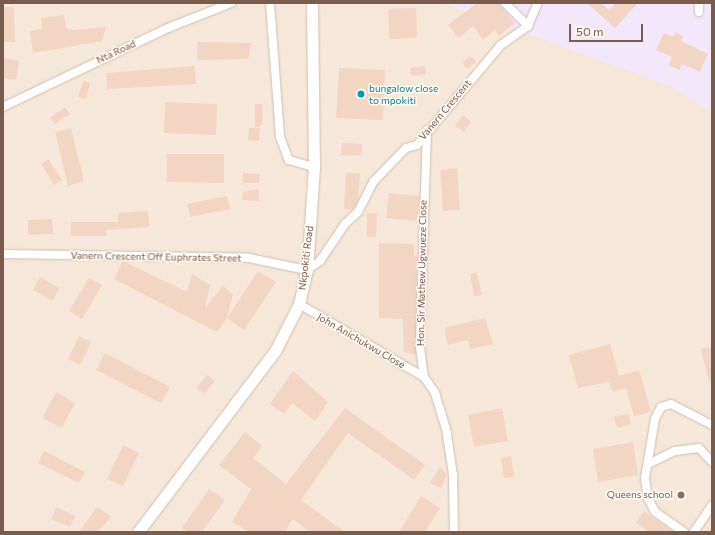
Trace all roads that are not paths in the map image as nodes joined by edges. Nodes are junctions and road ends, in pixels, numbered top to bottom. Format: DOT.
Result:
graph roads {
  1 [pos="231,3"];
  2 [pos="270,3"];
  3 [pos="312,3"];
  4 [pos="505,3"];
  5 [pos="538,3"];
  6 [pos="699,3"];
  7 [pos="699,12"];
  8 [pos="528,26"];
  9 [pos="3,107"];
  10 [pos="428,129"];
  11 [pos="314,167"];
  12 [pos="3,254"];
  13 [pos="307,270"];
  14 [pos="299,304"];
  15 [pos="424,377"];
  16 [pos="712,425"];
  17 [pos="712,462"];
  18 [pos="648,464"];
  19 [pos="712,505"];
  20 [pos="138,532"];
  21 [pos="454,532"];
  22 [pos="684,532"];
  23 [pos="694,532"];
  1 -- 9 [label="street, Nta Road"];
  2 -- 11 [label="street"];
  3 -- 11 [label="main road, Nkpokiti Road"];
  4 -- 8 [label="street"];
  5 -- 8 [label="street"];
  6 -- 7 [label="street"];
  8 -- 10 [label="street, Vanern Crescent"];
  10 -- 13 [label="street, Vanern Crescent"];
  10 -- 15 [label="street, Hon. Sir Mathew Ugwueze Close"];
  11 -- 13 [label="main road, Nkpokiti Road"];
  12 -- 13 [label="street, Vanern Crescent Off Euphrates Street"];
  13 -- 14 [label="main road, Nkpokiti Road"];
  14 -- 15 [label="street, John Anichukwu Close"];
  14 -- 20 [label="main road, Nkpokiti Road"];
  15 -- 21 [label="street, Hon. Sir Mathew Ugwueze Close"];
  16 -- 18 [label="street"];
  17 -- 18 [label="street"];
  18 -- 22 [label="street"];
  19 -- 23 [label="street"];
}
